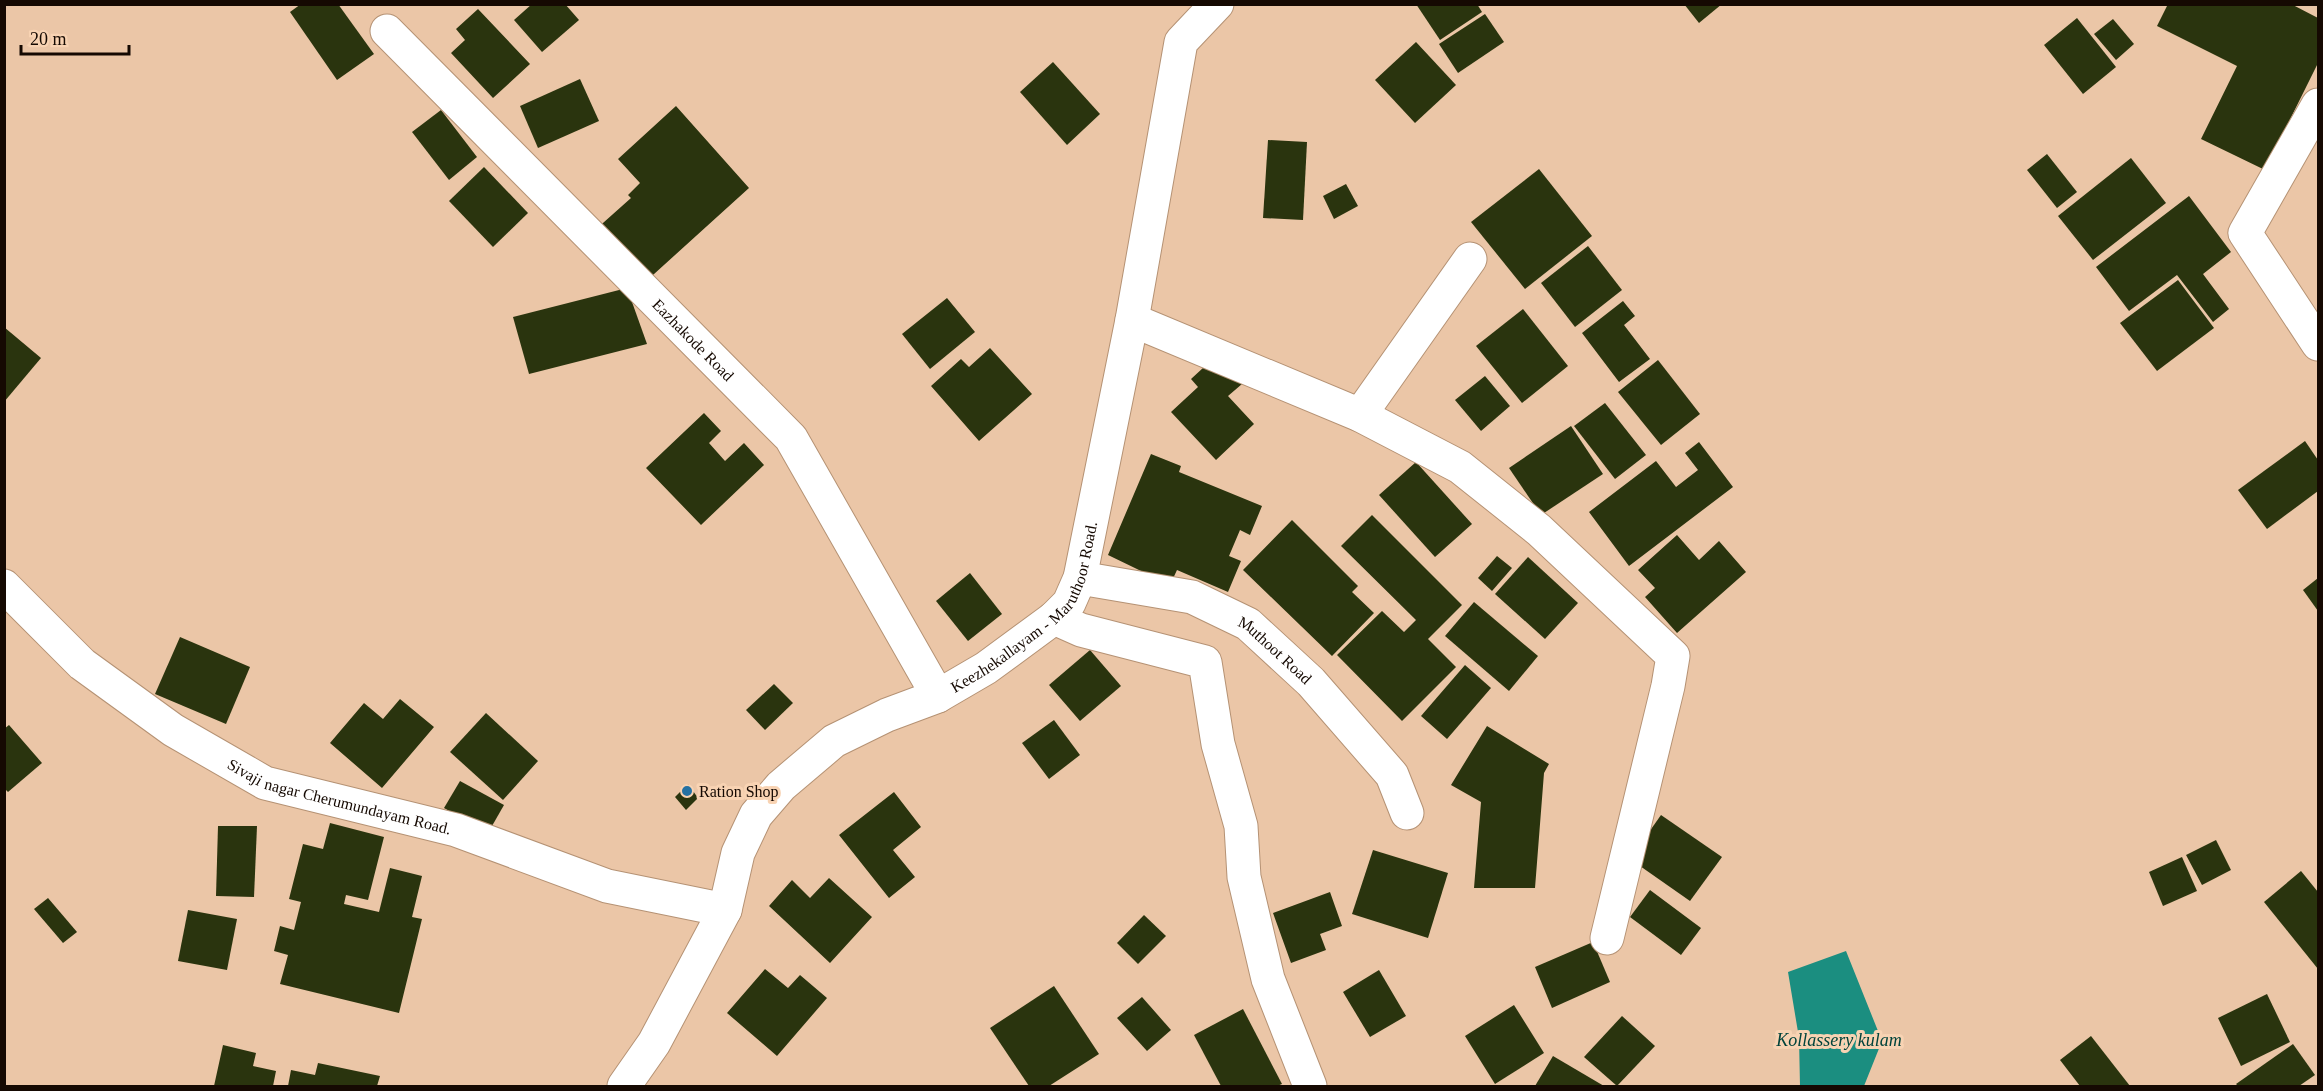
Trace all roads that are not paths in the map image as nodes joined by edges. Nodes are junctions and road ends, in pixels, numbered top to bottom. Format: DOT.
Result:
graph roads {
  1 [pos="1217,4"];
  2 [pos="387,31"];
  3 [pos="2319,105"];
  4 [pos="1470,259"];
  5 [pos="1132,320"];
  6 [pos="2319,344"];
  7 [pos="1360,415"];
  8 [pos="1080,578"];
  9 [pos="4,586"];
  10 [pos="1054,618"];
  11 [pos="938,696"];
  12 [pos="1407,813"];
  13 [pos="725,910"];
  14 [pos="1608,938"];
  15 [pos="624,1086"];
  16 [pos="1310,1086"];
  1 -- 5 [label="street, Keezhekallayam - Maruthoor Road."];
  2 -- 11 [label="street, Eazhakode Road"];
  3 -- 6 [label="street"];
  4 -- 7 [label="street"];
  5 -- 7 [label="street"];
  5 -- 8 [label="street, Keezhekallayam - Maruthoor Road."];
  7 -- 14 [label="street"];
  8 -- 10 [label="street, Keezhekallayam - Maruthoor Road."];
  8 -- 12 [label="street, Muthoot Road"];
  9 -- 13 [label="street, Sivaji nagar Cherumundayam Road."];
  10 -- 11 [label="street, Keezhekallayam - Maruthoor Road."];
  10 -- 16 [label="street"];
  11 -- 13 [label="street, Keezhekallayam - Maruthoor Road."];
  13 -- 15 [label="street, Keezhekallayam - Maruthoor Road."];
}
